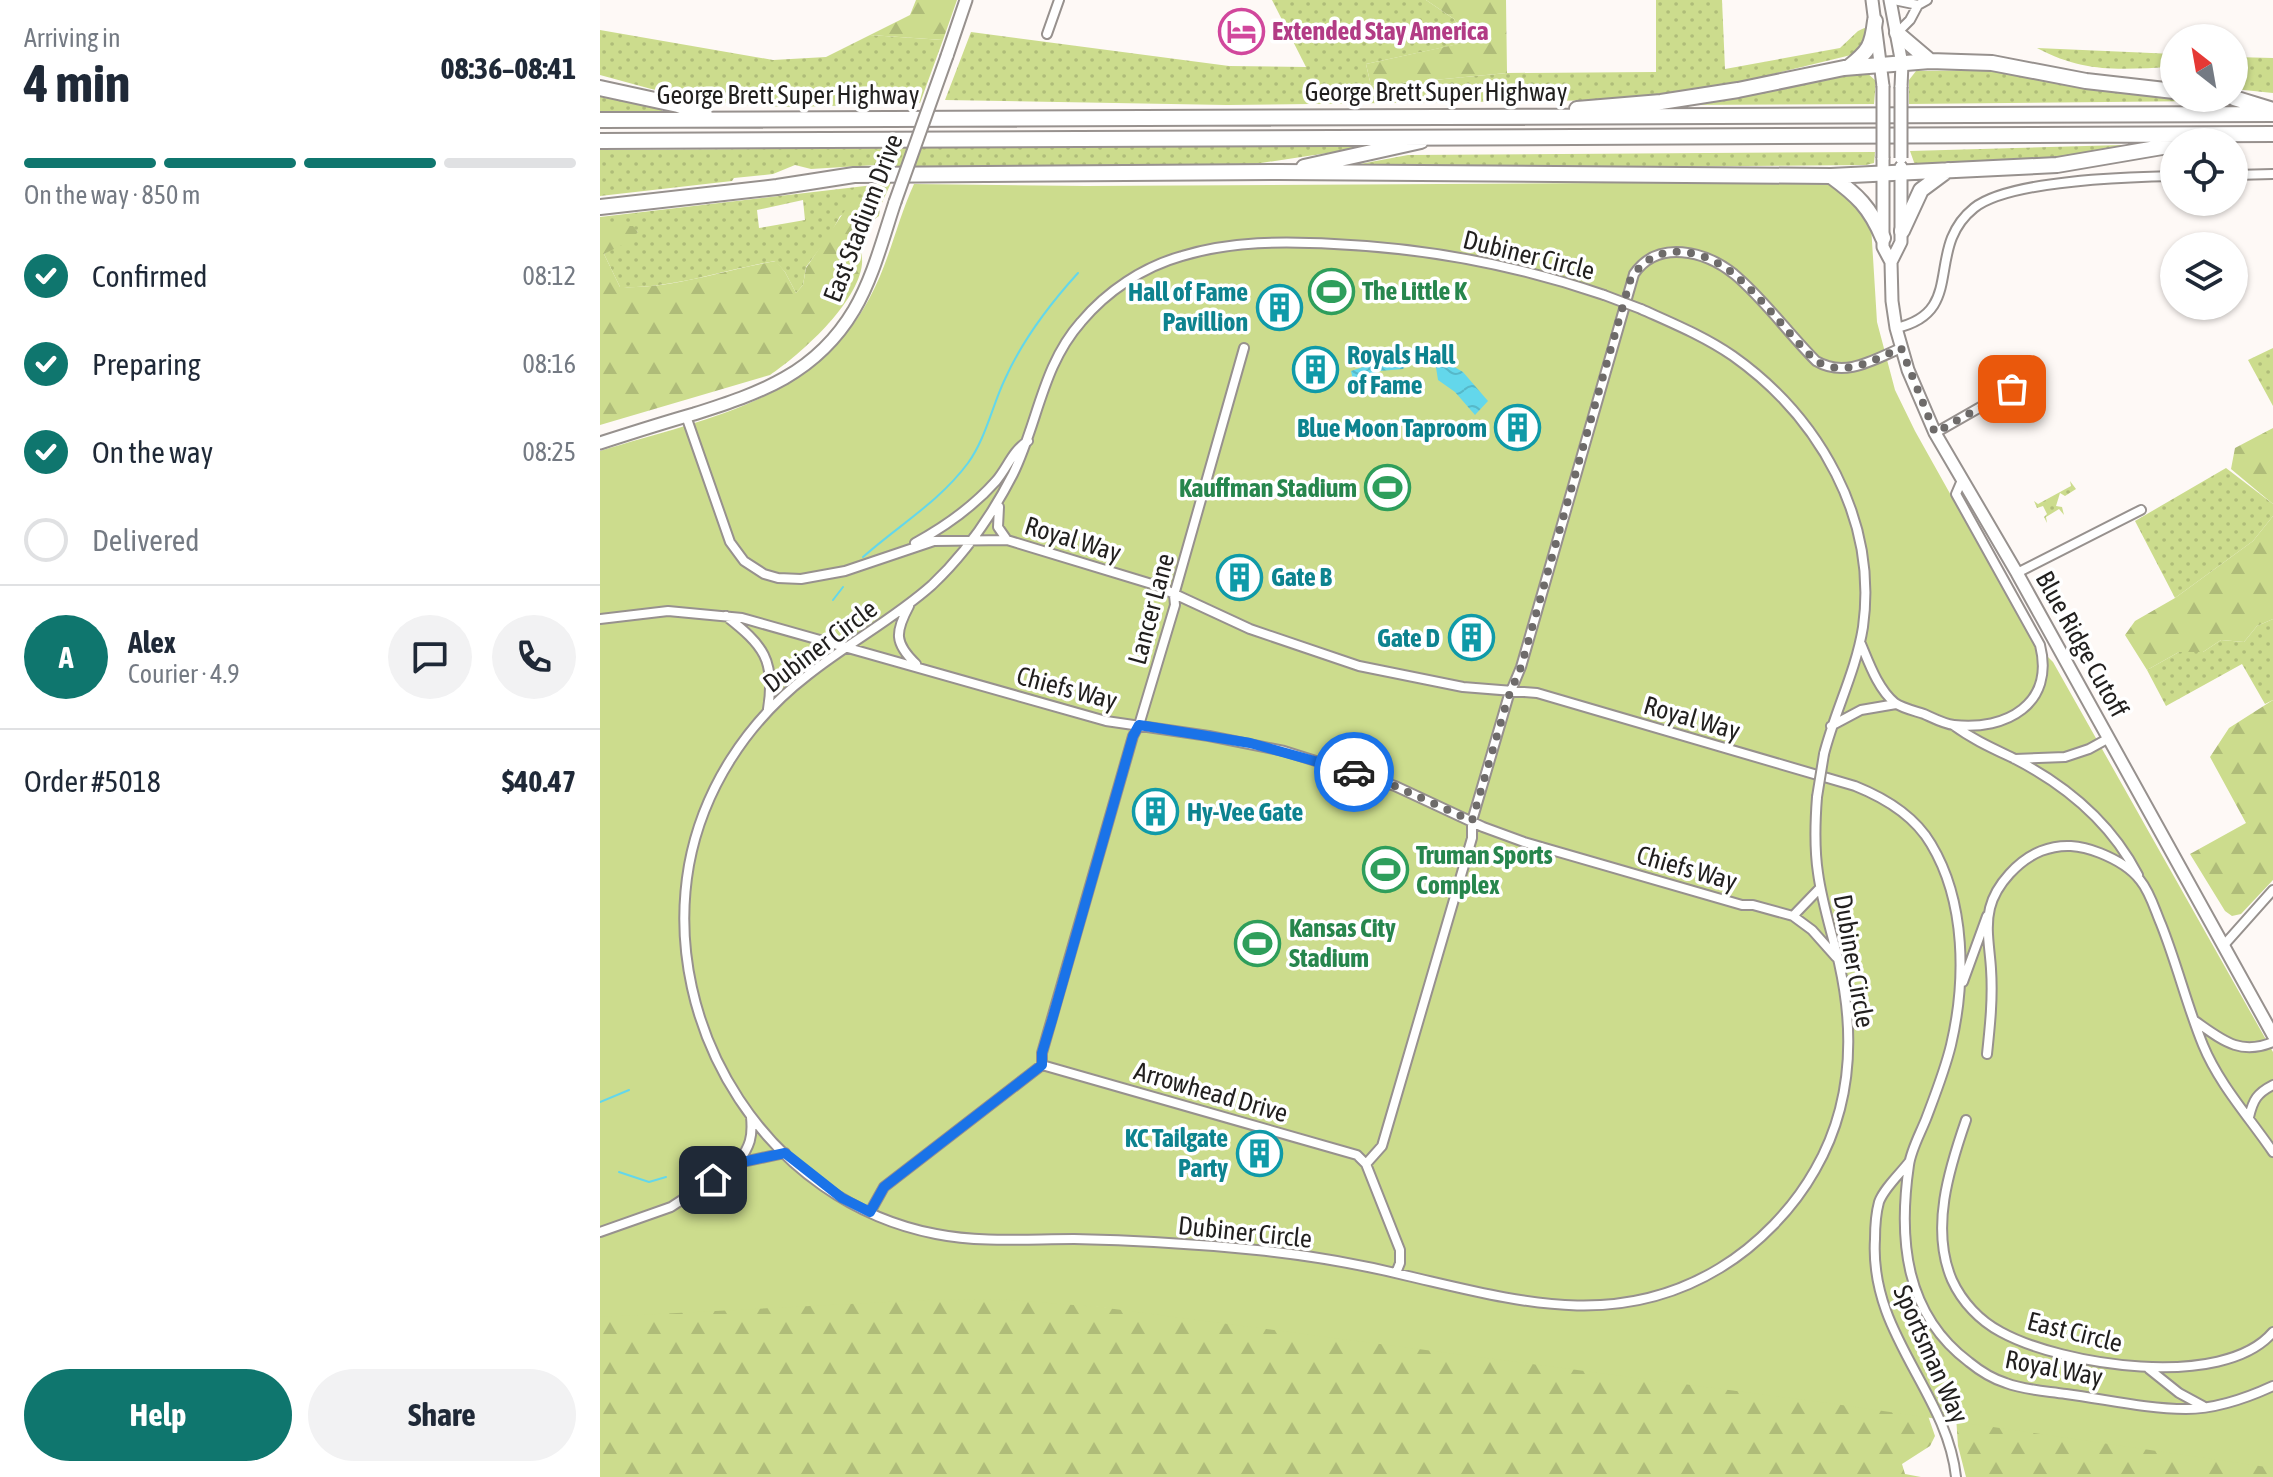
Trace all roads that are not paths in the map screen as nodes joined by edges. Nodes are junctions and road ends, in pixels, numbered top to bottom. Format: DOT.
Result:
graph roads {
  1 [pos="966,0"];
  2 [pos="1059,0"];
  3 [pos="1872,0"];
  4 [pos="1892,0"];
  5 [pos="1923,2"];
  6 [pos="1875,21"];
  7 [pos="1897,33"];
  8 [pos="1047,34"];
  9 [pos="1930,61"];
  10 [pos="1902,64"];
  11 [pos="1882,66"];
  12 [pos="1849,67"];
  13 [pos="600,88"];
  14 [pos="2160,89"];
  15 [pos="2248,103"];
  16 [pos="2273,112"];
  17 [pos="1538,116"];
  18 [pos="717,119"];
  19 [pos="600,120"];
  20 [pos="2160,133"];
  21 [pos="2248,134"];
  22 [pos="2273,134"];
  23 [pos="1440,136"];
  24 [pos="600,141"];
  25 [pos="2160,147"];
  26 [pos="1883,165"];
  27 [pos="1901,165"];
  28 [pos="1948,170"];
  29 [pos="1279,172"];
  30 [pos="2273,174"];
  31 [pos="2248,175"];
  32 [pos="1831,176"];
  33 [pos="2160,176"];
  34 [pos="600,207"];
  35 [pos="1902,231"];
  36 [pos="1883,238"];
  37 [pos="1891,262"];
  38 [pos="1896,328"];
  39 [pos="1244,348"];
  40 [pos="1901,348"];
  41 [pos="2012,389"];
  42 [pos="686,416"];
  43 [pos="1935,433"];
  44 [pos="1029,440"];
  45 [pos="600,443"];
  46 [pos="1962,480"];
  47 [pos="1003,493"];
  48 [pos="2141,510"];
  49 [pos="973,540"];
  50 [pos="1007,540"];
  51 [pos="904,550"];
  52 [pos="2017,573"];
  53 [pos="1174,595"];
  54 [pos="911,602"];
  55 [pos="726,616"];
  56 [pos="600,619"];
  57 [pos="1860,642"];
  58 [pos="848,646"];
  59 [pos="919,667"];
  60 [pos="1511,692"];
  61 [pos="1896,704"];
  62 [pos="768,711"];
  63 [pos="1139,725"];
  64 [pos="1953,725"];
  65 [pos="1831,726"];
  66 [pos="2109,738"];
  67 [pos="2015,759"];
  68 [pos="1472,821"];
  69 [pos="2140,880"];
  70 [pos="1820,888"];
  71 [pos="2273,890"];
  72 [pos="1990,908"];
  73 [pos="1793,916"];
  74 [pos="2224,945"];
  75 [pos="1838,960"];
  76 [pos="1960,992"];
  77 [pos="2194,1020"];
  78 [pos="2273,1035"];
  79 [pos="2273,1042"];
  80 [pos="1987,1054"];
  81 [pos="1042,1065"];
  82 [pos="2273,1085"];
  83 [pos="751,1117"];
  84 [pos="2249,1117"];
  85 [pos="1966,1120"];
  86 [pos="2273,1152"];
  87 [pos="785,1153"];
  88 [pos="1909,1162"];
  89 [pos="738,1163"];
  90 [pos="1366,1164"];
  91 [pos="870,1212"];
  92 [pos="600,1232"];
  93 [pos="1396,1273"];
  94 [pos="2273,1332"];
  95 [pos="2148,1368"];
  96 [pos="2273,1386"];
  97 [pos="2204,1407"];
  98 [pos="1956,1477"];
  1 -- 42 [label="main road, East Stadium Drive, bridge"];
  2 -- 8 [label="street"];
  3 -- 6 [label="main road, Blue Ridge Cutoff"];
  4 -- 5 [label="street"];
  4 -- 7 [label="main road, Blue Ridge Cutoff"];
  5 -- 7 [label="street"];
  6 -- 11 [label="main road, Blue Ridge Cutoff"];
  6 -- 12 [label="highway"];
  7 -- 9 [label="highway"];
  7 -- 10 [label="main road, Blue Ridge Cutoff"];
  9 -- 10 [label="highway"];
  9 -- 14 [label="highway"];
  10 -- 11 [label="highway"];
  10 -- 27 [label="main road, Blue Ridge Cutoff, bridge"];
  11 -- 12 [label="highway"];
  11 -- 26 [label="main road, Blue Ridge Cutoff, bridge"];
  12 -- 17 [label="highway"];
  13 -- 18 [label="highway"];
  15 -- 16 [label="highway"];
  16 -- 17 [label="highway, George Brett Super Highway"];
  17 -- 18 [label="highway, George Brett Super Highway"];
  18 -- 19 [label="highway, George Brett Super Highway"];
  20 -- 23 [label="highway, George Brett Super Highway"];
  21 -- 22 [label="highway"];
  23 -- 24 [label="highway, George Brett Super Highway"];
  23 -- 29 [label="highway"];
  25 -- 28 [label="highway"];
  26 -- 27 [label="highway"];
  26 -- 32 [label="highway"];
  26 -- 36 [label="main road, Blue Ridge Cutoff"];
  27 -- 28 [label="highway"];
  27 -- 35 [label="main road, Blue Ridge Cutoff"];
  28 -- 35 [label="highway"];
  29 -- 32 [label="highway"];
  29 -- 34 [label="highway"];
  30 -- 31 [label="street"];
  32 -- 36 [label="highway"];
  33 -- 38 [label="street"];
  35 -- 37 [label="main road, Blue Ridge Cutoff"];
  36 -- 37 [label="main road, Blue Ridge Cutoff"];
  37 -- 38 [label="main road, Blue Ridge Cutoff"];
  38 -- 40 [label="main road, Blue Ridge Cutoff"];
  39 -- 53 [label="street, Lancer Lane"];
  40 -- 43 [label="main road, Blue Ridge Cutoff"];
  40 -- 60 [label="street"];
  41 -- 43 [label="street"];
  42 -- 45 [label="main road, East Stadium Drive"];
  42 -- 51 [label="street, Royal Way"];
  43 -- 46 [label="main road, Blue Ridge Cutoff"];
  44 -- 47 [label="street, Dubiner Circle"];
  44 -- 51 [label="street"];
  44 -- 57 [label="street, Dubiner Circle, bridge"];
  46 -- 52 [label="main road, Blue Ridge Cutoff"];
  46 -- 64 [label="street"];
  47 -- 49 [label="street, Dubiner Circle"];
  47 -- 50 [label="street"];
  48 -- 52 [label="street"];
  49 -- 50 [label="street, Royal Way"];
  49 -- 51 [label="street, Royal Way"];
  49 -- 54 [label="street, Dubiner Circle"];
  50 -- 53 [label="street, Royal Way"];
  52 -- 66 [label="main road, Blue Ridge Cutoff"];
  53 -- 60 [label="street, Royal Way"];
  53 -- 63 [label="street, Lancer Lane"];
  54 -- 58 [label="street, Dubiner Circle"];
  54 -- 59 [label="street"];
  55 -- 56 [label="street, Chiefs Way"];
  55 -- 58 [label="street, Chiefs Way"];
  55 -- 62 [label="street"];
  57 -- 61 [label="street"];
  57 -- 65 [label="street, Dubiner Circle"];
  58 -- 59 [label="street, Chiefs Way"];
  58 -- 62 [label="street, Dubiner Circle"];
  59 -- 63 [label="street, Chiefs Way"];
  60 -- 68 [label="street"];
  60 -- 76 [label="street, Royal Way"];
  61 -- 64 [label="street"];
  61 -- 65 [label="street"];
  62 -- 83 [label="street, Dubiner Circle"];
  63 -- 68 [label="street, Chiefs Way"];
  63 -- 81 [label="street, Lancer Lane"];
  64 -- 67 [label="street"];
  65 -- 70 [label="street, Dubiner Circle, bridge"];
  66 -- 67 [label="street"];
  66 -- 74 [label="main road, Blue Ridge Cutoff"];
  67 -- 69 [label="street"];
  68 -- 73 [label="street, Chiefs Way"];
  68 -- 90 [label="street"];
  69 -- 72 [label="street"];
  69 -- 77 [label="street"];
  70 -- 73 [label="street"];
  70 -- 75 [label="street, Dubiner Circle"];
  71 -- 74 [label="street"];
  72 -- 76 [label="street"];
  72 -- 80 [label="street"];
  73 -- 75 [label="street, Chiefs Way"];
  74 -- 78 [label="main road, Blue Ridge Cutoff"];
  75 -- 93 [label="street, Dubiner Circle"];
  76 -- 88 [label="street, Royal Way"];
  77 -- 79 [label="street"];
  77 -- 84 [label="street"];
  81 -- 90 [label="street, Arrowhead Drive"];
  81 -- 91 [label="street"];
  82 -- 84 [label="street"];
  83 -- 87 [label="street, Dubiner Circle"];
  83 -- 89 [label="street"];
  84 -- 86 [label="street"];
  85 -- 95 [label="street, East Circle"];
  87 -- 89 [label="street"];
  87 -- 91 [label="street, Dubiner Circle"];
  88 -- 97 [label="street, Royal Way"];
  88 -- 98 [label="street, Sportsman Way"];
  89 -- 92 [label="street"];
  90 -- 93 [label="street"];
  91 -- 93 [label="street, Dubiner Circle"];
  94 -- 95 [label="street, East Circle"];
  95 -- 97 [label="street"];
  96 -- 97 [label="street, Royal Way"];
}
